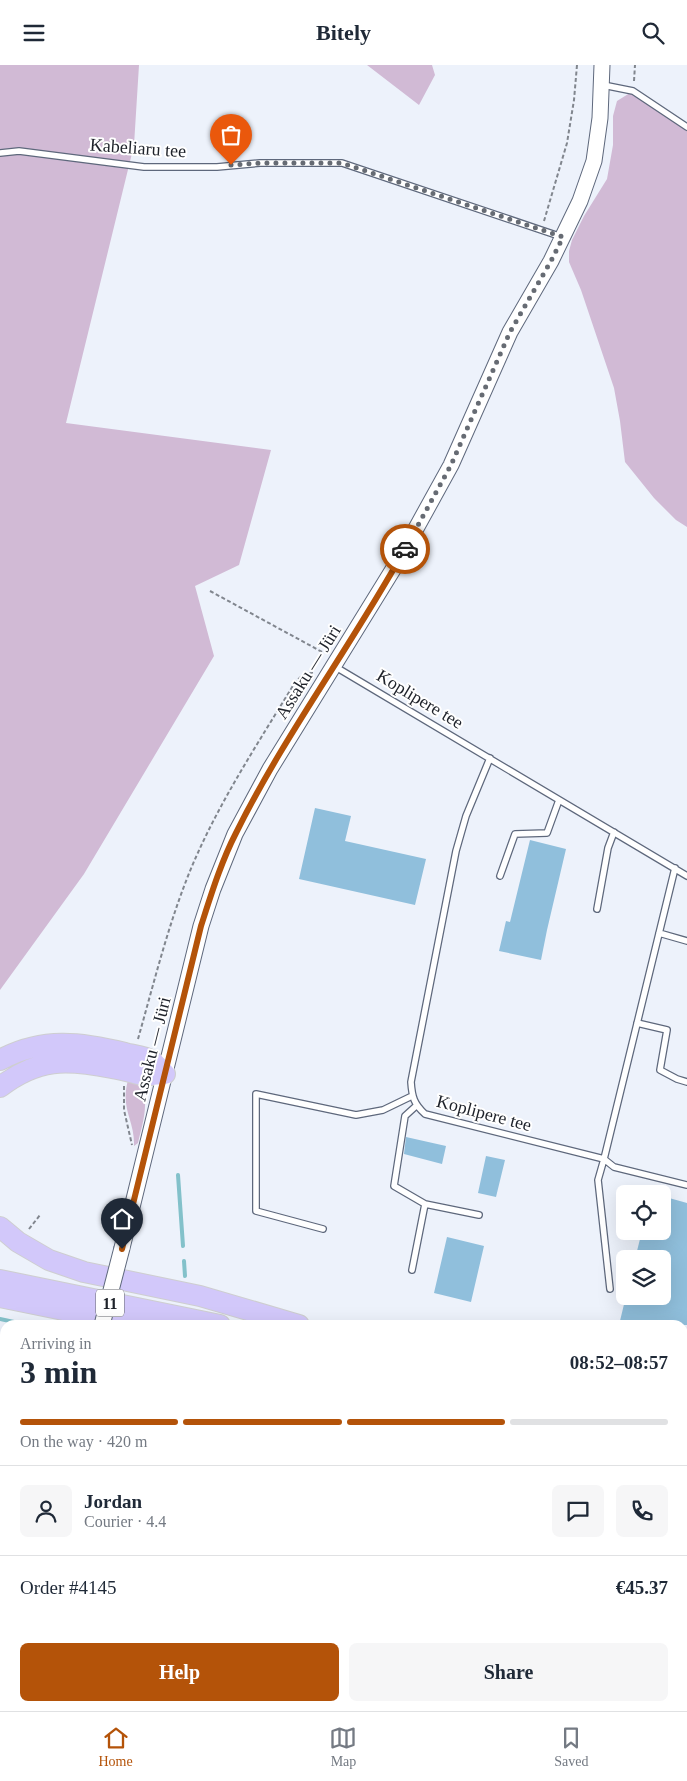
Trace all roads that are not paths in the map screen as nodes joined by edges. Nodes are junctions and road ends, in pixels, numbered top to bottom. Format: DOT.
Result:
graph roads {
  1 [pos="602,65"];
  2 [pos="601,85"];
  3 [pos="687,127"];
  4 [pos="0,153"];
  5 [pos="563,237"];
  6 [pos="333,667"];
  7 [pos="490,758"];
  8 [pos="559,800"];
  9 [pos="614,832"];
  10 [pos="675,869"];
  11 [pos="500,876"];
  12 [pos="687,876"];
  13 [pos="597,909"];
  14 [pos="659,933"];
  15 [pos="687,941"];
  16 [pos="637,1023"];
  17 [pos="0,1060"];
  18 [pos="165,1074"];
  19 [pos="687,1082"];
  20 [pos="0,1087"];
  21 [pos="412,1096"];
  22 [pos="416,1106"];
  23 [pos="604,1159"];
  24 [pos="687,1185"];
  25 [pos="425,1204"];
  26 [pos="479,1215"];
  27 [pos="0,1227"];
  28 [pos="323,1229"];
  29 [pos="412,1270"];
  30 [pos="0,1280"];
  31 [pos="610,1289"];
  32 [pos="0,1297"];
  33 [pos="103,1320"];
  34 [pos="113,1320"];
  35 [pos="196,1320"];
  36 [pos="282,1320"];
  1 -- 2 [label="street, Assaku — Jüri"];
  2 -- 3 [label="lane"];
  2 -- 5 [label="street, Assaku — Jüri"];
  4 -- 5 [label="lane, Kabeliaru tee"];
  5 -- 6 [label="street, Assaku — Jüri"];
  6 -- 7 [label="lane, Koplipere tee"];
  6 -- 18 [label="street, Assaku — Jüri"];
  7 -- 8 [label="lane, Koplipere tee"];
  7 -- 21 [label="lane, Koplipere tee"];
  8 -- 9 [label="lane, Koplipere tee"];
  8 -- 11 [label="lane"];
  9 -- 10 [label="lane, Koplipere tee"];
  9 -- 13 [label="lane"];
  10 -- 12 [label="lane, Koplipere tee"];
  10 -- 14 [label="lane"];
  14 -- 15 [label="lane"];
  14 -- 16 [label="lane"];
  16 -- 19 [label="lane"];
  16 -- 23 [label="lane"];
  17 -- 18 [label="highway"];
  18 -- 20 [label="highway"];
  18 -- 33 [label="street, Assaku — Jüri, bridge"];
  21 -- 22 [label="lane, Koplipere tee"];
  21 -- 28 [label="lane"];
  22 -- 23 [label="lane, Koplipere tee"];
  22 -- 25 [label="lane"];
  23 -- 24 [label="lane, Koplipere tee"];
  23 -- 31 [label="lane"];
  25 -- 26 [label="lane"];
  25 -- 29 [label="lane"];
  27 -- 36 [label="highway"];
  30 -- 35 [label="highway, 11"];
  32 -- 34 [label="highway, 11"];
}
